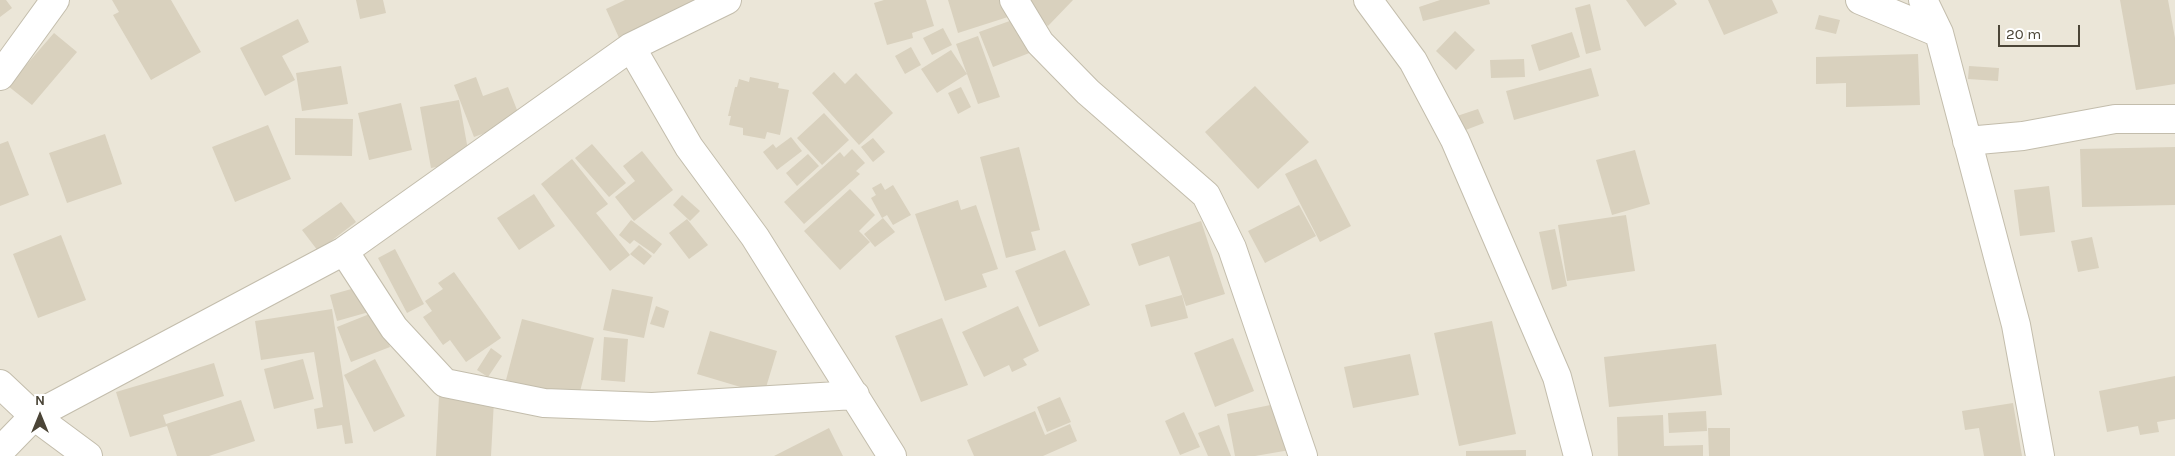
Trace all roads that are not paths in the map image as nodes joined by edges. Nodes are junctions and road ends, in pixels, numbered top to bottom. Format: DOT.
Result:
graph roads {
  1 [pos="55,0"];
  2 [pos="727,0"];
  3 [pos="1014,0"];
  4 [pos="1368,0"];
  5 [pos="1860,0"];
  6 [pos="1923,0"];
  7 [pos="1940,33"];
  8 [pos="631,47"];
  9 [pos="0,76"];
  10 [pos="2175,119"];
  11 [pos="1967,140"];
  12 [pos="344,251"];
  13 [pos="0,384"];
  14 [pos="855,395"];
  15 [pos="34,416"];
  16 [pos="0,451"];
  17 [pos="88,456"];
  18 [pos="892,456"];
  19 [pos="1303,456"];
  20 [pos="1578,456"];
  21 [pos="2040,456"];
  1 -- 9 [label="street"];
  2 -- 8 [label="street"];
  3 -- 19 [label="street"];
  4 -- 20 [label="street"];
  5 -- 7 [label="street"];
  6 -- 7 [label="street"];
  7 -- 11 [label="street"];
  8 -- 12 [label="street"];
  8 -- 14 [label="street"];
  10 -- 11 [label="street"];
  11 -- 21 [label="street"];
  12 -- 14 [label="street"];
  12 -- 15 [label="street"];
  13 -- 15 [label="street"];
  14 -- 18 [label="street"];
  15 -- 16 [label="street"];
  15 -- 17 [label="street"];
}
